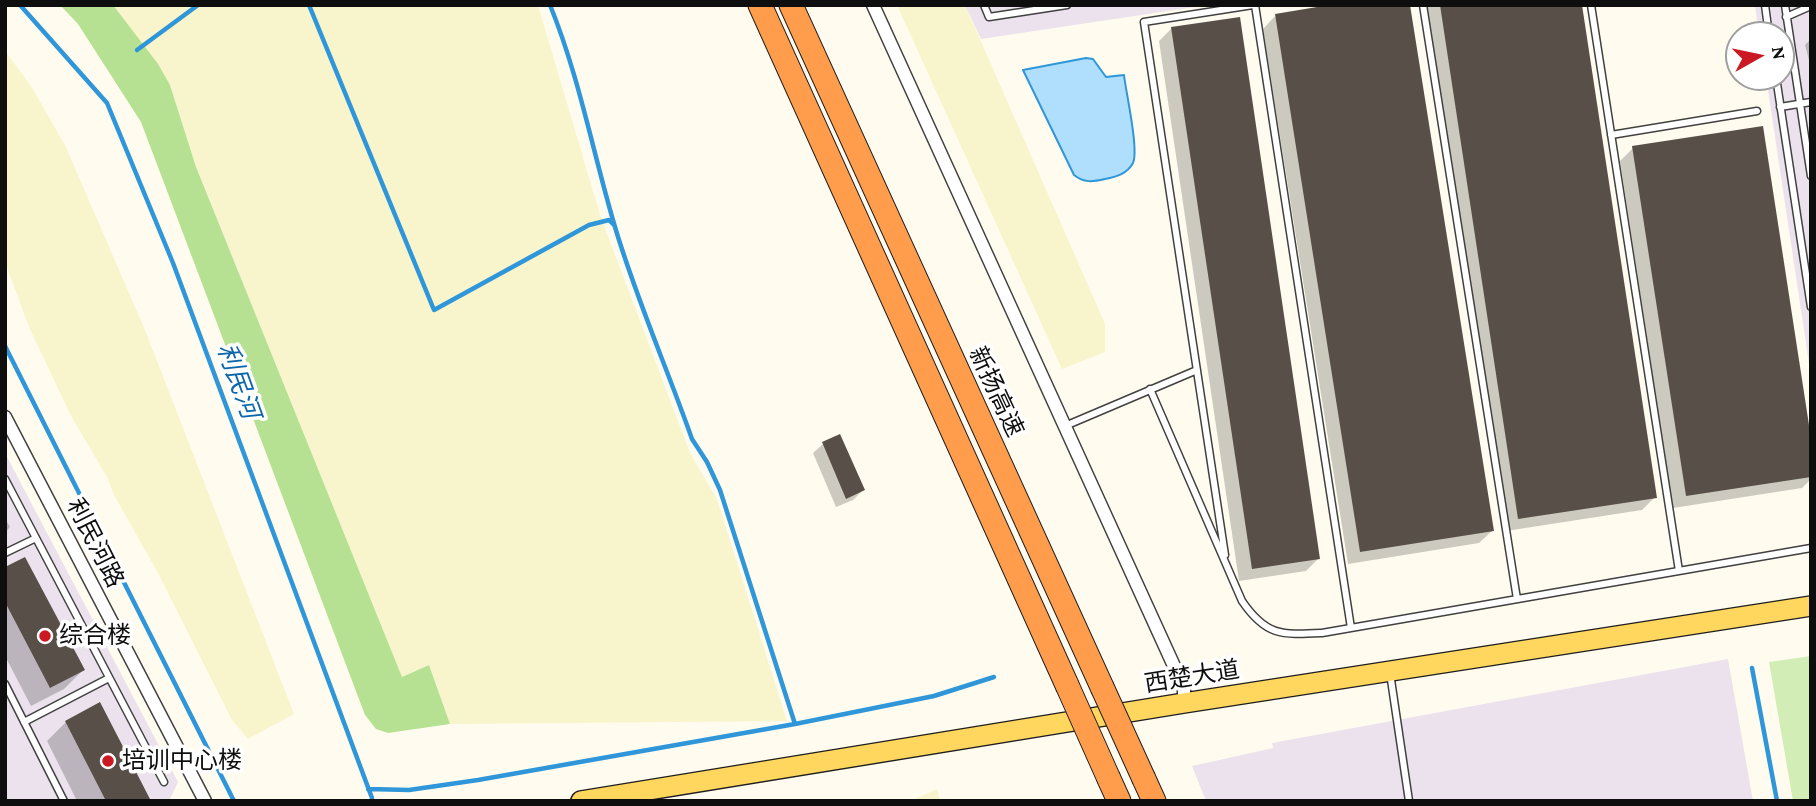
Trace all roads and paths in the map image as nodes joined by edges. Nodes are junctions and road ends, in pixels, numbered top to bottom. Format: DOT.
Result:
graph roads {
  1 [pos="760,5"];
  2 [pos="791,5"];
  3 [pos="873,5"];
  4 [pos="1067,5"];
  5 [pos="1254,5"];
  6 [pos="1423,5"];
  7 [pos="1591,5"];
  8 [pos="1785,5"];
  9 [pos="983,6"];
  10 [pos="1811,6"];
  11 [pos="1786,17"];
  12 [pos="1778,91"];
  13 [pos="1811,102"];
  14 [pos="1800,104"];
  15 [pos="1780,107"];
  16 [pos="1757,111"];
  17 [pos="1612,135"];
  18 [pos="1811,176"];
  19 [pos="1811,307"];
  20 [pos="1197,370"];
  21 [pos="1150,388"];
  22 [pos="5,417"];
  23 [pos="1065,426"];
  24 [pos="5,479"];
  25 [pos="36,538"];
  26 [pos="1811,548"];
  27 [pos="5,553"];
  28 [pos="1227,565"];
  29 [pos="1679,571"];
  30 [pos="1517,599"];
  31 [pos="1811,606"];
  32 [pos="1351,628"];
  33 [pos="1390,671"];
  34 [pos="109,678"];
  35 [pos="5,684"];
  36 [pos="1184,703"];
  37 [pos="24,722"];
  38 [pos="164,782"];
  39 [pos="64,801"];
  40 [pos="205,801"];
  41 [pos="581,801"];
  42 [pos="1119,801"];
  43 [pos="1154,801"];
  44 [pos="1409,801"];
  1 -- 42 [label="highway, bridge"];
  2 -- 43 [label="highway, 新扬高速, bridge"];
  3 -- 23 [label="street"];
  4 -- 9 [label="lane"];
  5 -- 20 [label="lane"];
  5 -- 32 [label="lane"];
  6 -- 30 [label="lane"];
  7 -- 17 [label="lane"];
  8 -- 11 [label="lane"];
  10 -- 11 [label="lane"];
  11 -- 14 [label="lane"];
  12 -- 15 [label="lane"];
  13 -- 14 [label="lane"];
  14 -- 15 [label="lane"];
  14 -- 18 [label="lane"];
  15 -- 19 [label="lane"];
  16 -- 17 [label="lane"];
  17 -- 29 [label="lane"];
  20 -- 21 [label="lane"];
  20 -- 28 [label="lane"];
  21 -- 23 [label="lane"];
  21 -- 28 [label="lane"];
  22 -- 40 [label="street, 利民河路"];
  23 -- 36 [label="street"];
  24 -- 25 [label="lane"];
  25 -- 27 [label="lane"];
  25 -- 34 [label="lane"];
  26 -- 29 [label="lane"];
  28 -- 32 [label="lane"];
  29 -- 30 [label="lane"];
  30 -- 32 [label="lane"];
  31 -- 33 [label="main road, 西楚大道"];
  33 -- 36 [label="main road, 西楚大道"];
  33 -- 44 [label="lane"];
  34 -- 37 [label="lane"];
  34 -- 38 [label="lane"];
  35 -- 37 [label="lane"];
  36 -- 41 [label="main road, 西楚大道"];
  37 -- 39 [label="lane"];
}
